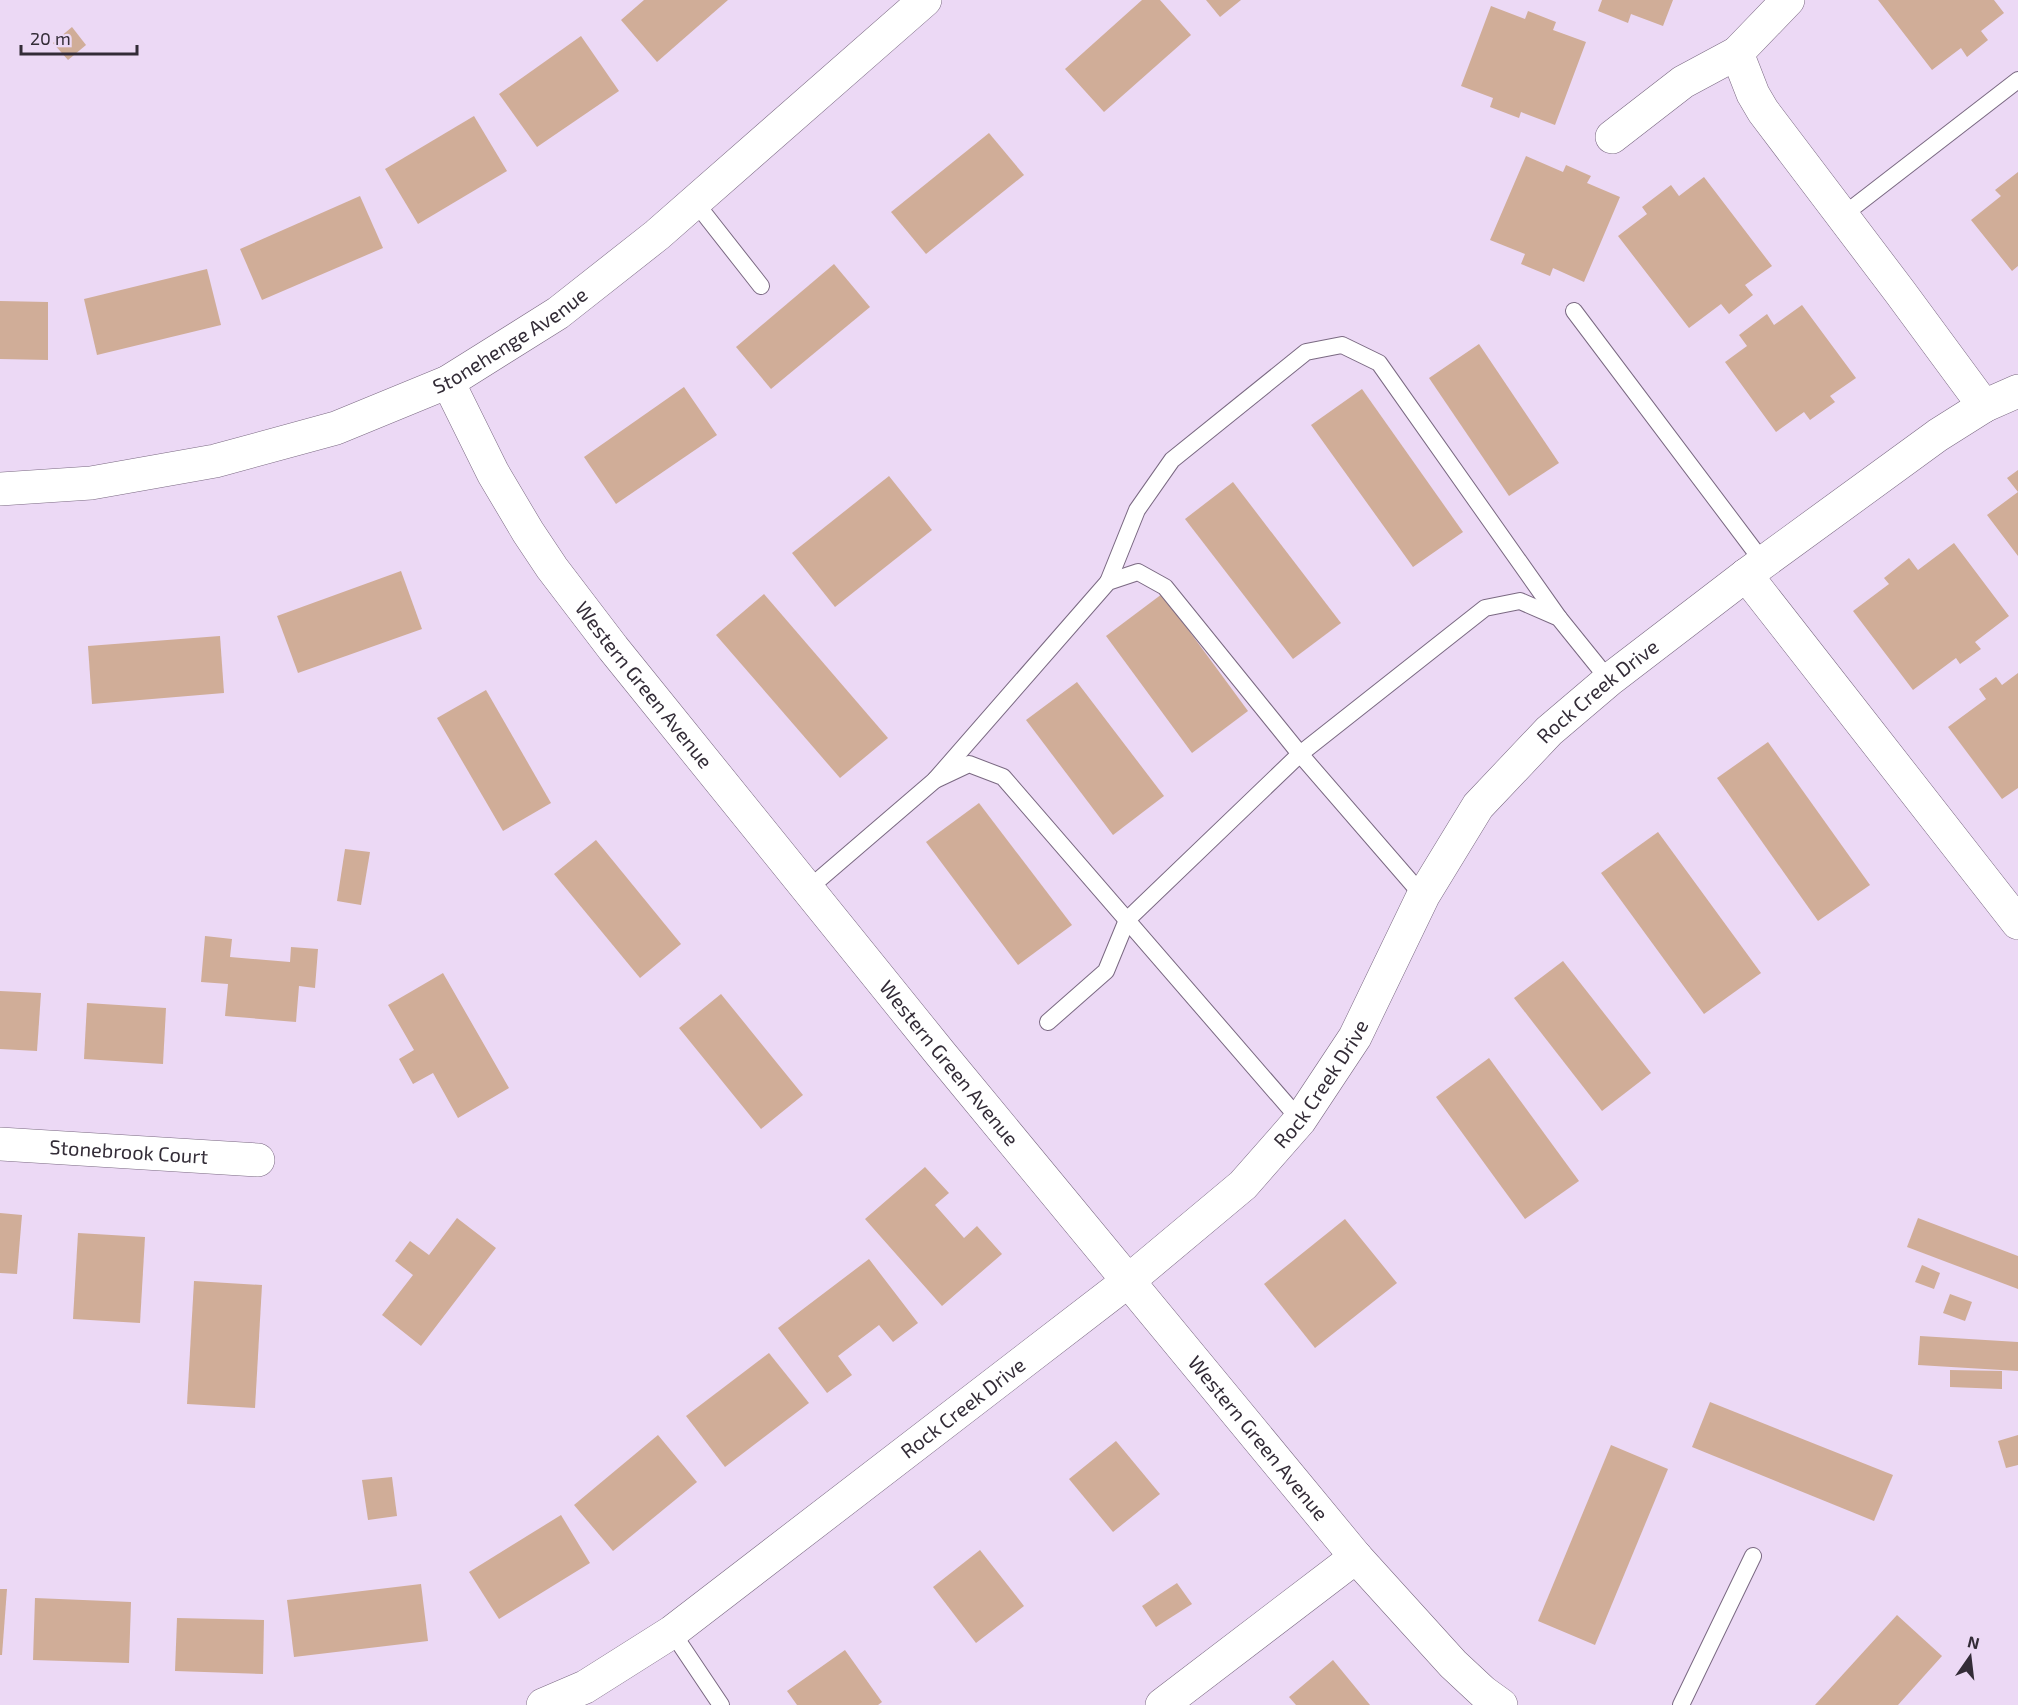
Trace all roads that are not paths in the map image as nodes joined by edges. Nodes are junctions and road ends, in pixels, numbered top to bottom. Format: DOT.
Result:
graph roads {
  1 [pos="925,0"];
  2 [pos="1788,0"];
  3 [pos="1737,53"];
  4 [pos="2018,80"];
  5 [pos="1612,137"];
  6 [pos="695,202"];
  7 [pos="1842,216"];
  8 [pos="761,286"];
  9 [pos="1574,311"];
  10 [pos="448,382"];
  11 [pos="2018,391"];
  12 [pos="1984,406"];
  13 [pos="0,489"];
  14 [pos="1754,568"];
  15 [pos="1108,582"];
  16 [pos="1559,618"];
  17 [pos="1609,680"];
  18 [pos="1300,754"];
  19 [pos="935,780"];
  20 [pos="808,889"];
  21 [pos="1423,896"];
  22 [pos="1127,920"];
  23 [pos="2018,923"];
  24 [pos="1048,1022"];
  25 [pos="1300,1120"];
  26 [pos="0,1144"];
  27 [pos="258,1161"];
  28 [pos="1127,1282"];
  29 [pos="1753,1556"];
  30 [pos="1356,1557"];
  31 [pos="672,1632"];
  32 [pos="543,1705"];
  33 [pos="721,1705"];
  34 [pos="1162,1705"];
  35 [pos="1501,1705"];
  36 [pos="1681,1705"];
  1 -- 6 [label="street, Stonehenge Avenue"];
  2 -- 3 [label="street"];
  3 -- 5 [label="street"];
  3 -- 7 [label="street"];
  4 -- 7 [label="lane"];
  6 -- 8 [label="lane"];
  6 -- 10 [label="street, Stonehenge Avenue"];
  7 -- 12 [label="street"];
  9 -- 14 [label="lane"];
  10 -- 13 [label="street, Stonehenge Avenue"];
  10 -- 20 [label="street, Western Green Avenue"];
  11 -- 12 [label="street, Rock Creek Drive"];
  12 -- 14 [label="street, Rock Creek Drive"];
  14 -- 17 [label="street, Rock Creek Drive"];
  14 -- 23 [label="street"];
  15 -- 16 [label="lane"];
  15 -- 18 [label="lane"];
  15 -- 19 [label="lane"];
  16 -- 17 [label="lane"];
  16 -- 18 [label="lane"];
  17 -- 21 [label="street, Rock Creek Drive"];
  18 -- 21 [label="lane"];
  18 -- 22 [label="lane"];
  19 -- 20 [label="lane"];
  19 -- 22 [label="lane"];
  20 -- 28 [label="street, Western Green Avenue"];
  21 -- 25 [label="street, Rock Creek Drive"];
  22 -- 24 [label="lane"];
  22 -- 25 [label="lane"];
  25 -- 28 [label="street, Rock Creek Drive"];
  26 -- 27 [label="street, Stonebrook Court"];
  28 -- 30 [label="street, Western Green Avenue"];
  28 -- 31 [label="street, Rock Creek Drive"];
  29 -- 36 [label="lane"];
  30 -- 34 [label="street"];
  30 -- 35 [label="street, Western Green Avenue"];
  31 -- 32 [label="street, Rock Creek Drive"];
  31 -- 33 [label="lane"];
}
